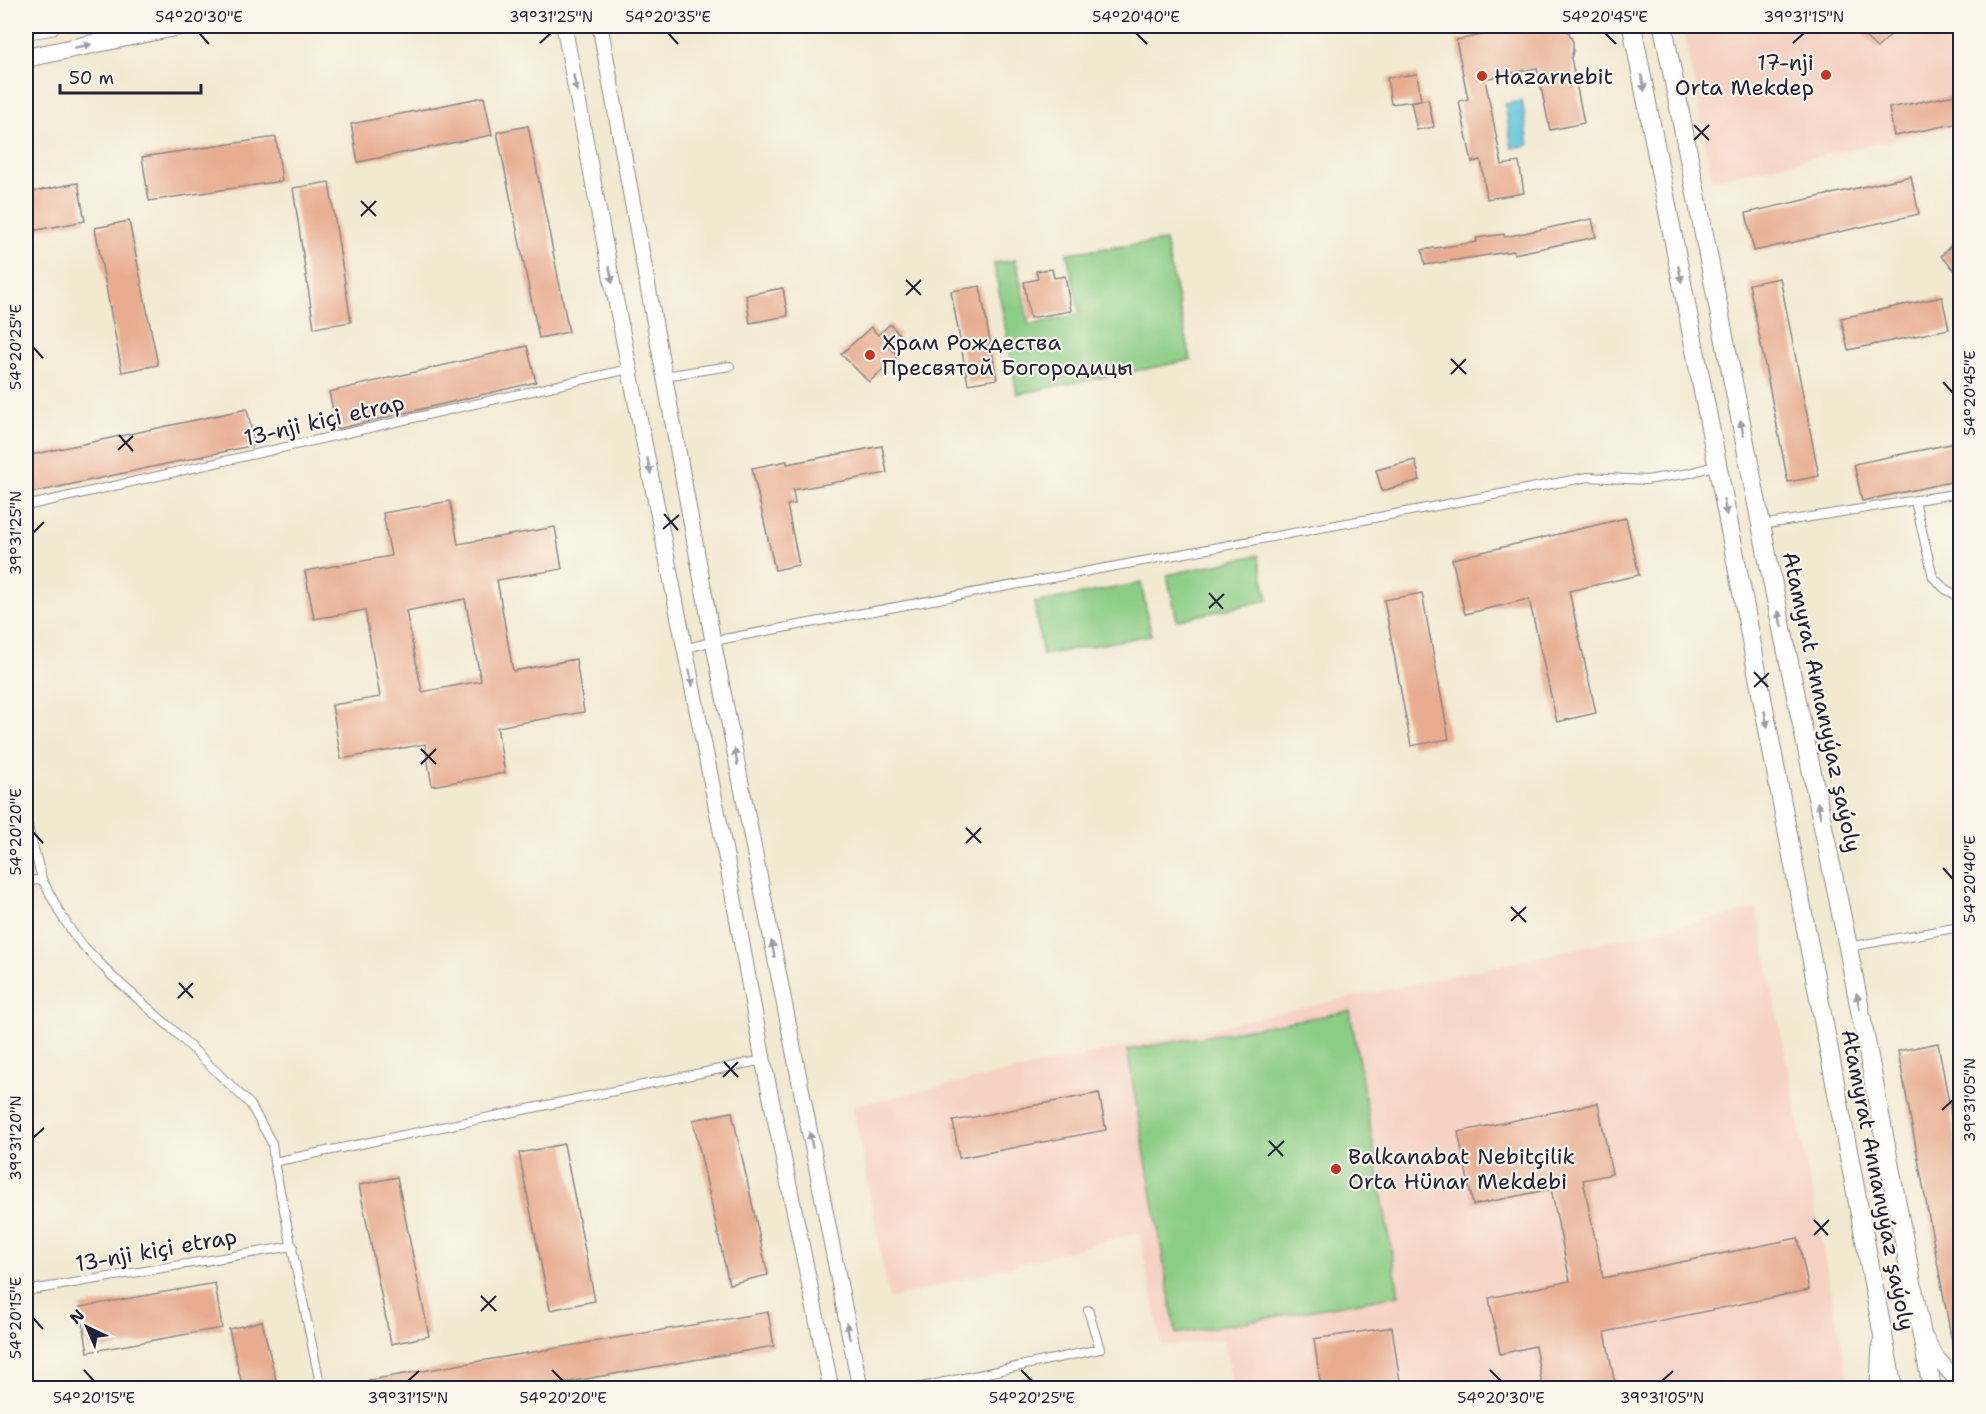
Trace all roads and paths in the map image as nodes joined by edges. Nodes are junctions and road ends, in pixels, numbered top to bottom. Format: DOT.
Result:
graph roads {
  1 [pos="50,26"];
  2 [pos="179,26"];
  3 [pos="564,26"];
  4 [pos="600,26"];
  5 [pos="1632,26"];
  6 [pos="1663,26"];
  7 [pos="26,30"];
  8 [pos="26,58"];
  9 [pos="730,366"];
  10 [pos="630,369"];
  11 [pos="664,376"];
  12 [pos="1717,465"];
  13 [pos="1960,493"];
  14 [pos="1915,501"];
  15 [pos="26,506"];
  16 [pos="1761,525"];
  17 [pos="1960,597"];
  18 [pos="713,640"];
  19 [pos="685,648"];
  20 [pos="26,819"];
  21 [pos="42,879"];
  22 [pos="26,882"];
  23 [pos="1960,927"];
  24 [pos="1848,947"];
  25 [pos="763,1060"];
  26 [pos="274,1162"];
  27 [pos="293,1246"];
  28 [pos="26,1290"];
  29 [pos="1089,1310"];
  30 [pos="1881,1326"];
  31 [pos="1920,1326"];
  32 [pos="1960,1384"];
  33 [pos="321,1389"];
  34 [pos="831,1389"];
  35 [pos="861,1389"];
  36 [pos="917,1389"];
  37 [pos="1876,1389"];
  38 [pos="1893,1389"];
  39 [pos="1932,1389"];
  1 -- 7 [label="street"];
  8 -- 2 [label="street, one-way"];
  3 -- 10 [label="street, one-way"];
  4 -- 11 [label="street"];
  5 -- 12 [label="street, Atamyrat Annanyýaz şaýoly, one-way"];
  16 -- 6 [label="street, Atamyrat Annanyýaz şaýoly, one-way"];
  9 -- 11 [label="lane"];
  10 -- 15 [label="lane, 13-nji kiçi etrap"];
  10 -- 19 [label="street, one-way"];
  11 -- 18 [label="street"];
  12 -- 18 [label="lane"];
  12 -- 30 [label="street, Atamyrat Annanyýaz şaýoly, one-way"];
  13 -- 14 [label="lane"];
  14 -- 16 [label="lane"];
  14 -- 17 [label="lane"];
  24 -- 16 [label="street, Atamyrat Annanyýaz şaýoly, one-way"];
  18 -- 19 [label="lane"];
  35 -- 18 [label="street, one-way"];
  19 -- 25 [label="street, one-way"];
  20 -- 21 [label="lane"];
  21 -- 22 [label="lane"];
  21 -- 26 [label="lane"];
  23 -- 24 [label="lane"];
  31 -- 24 [label="street, Atamyrat Annanyýaz şaýoly, one-way"];
  25 -- 26 [label="lane"];
  25 -- 34 [label="street"];
  26 -- 27 [label="lane"];
  27 -- 28 [label="lane, 13-nji kiçi etrap"];
  27 -- 33 [label="lane"];
  29 -- 36 [label="lane"];
  30 -- 37 [label="street"];
  30 -- 38 [label="street, Atamyrat Annanyýaz şaýoly"];
  31 -- 32 [label="street"];
  31 -- 39 [label="street, Atamyrat Annanyýaz şaýoly"];
}
